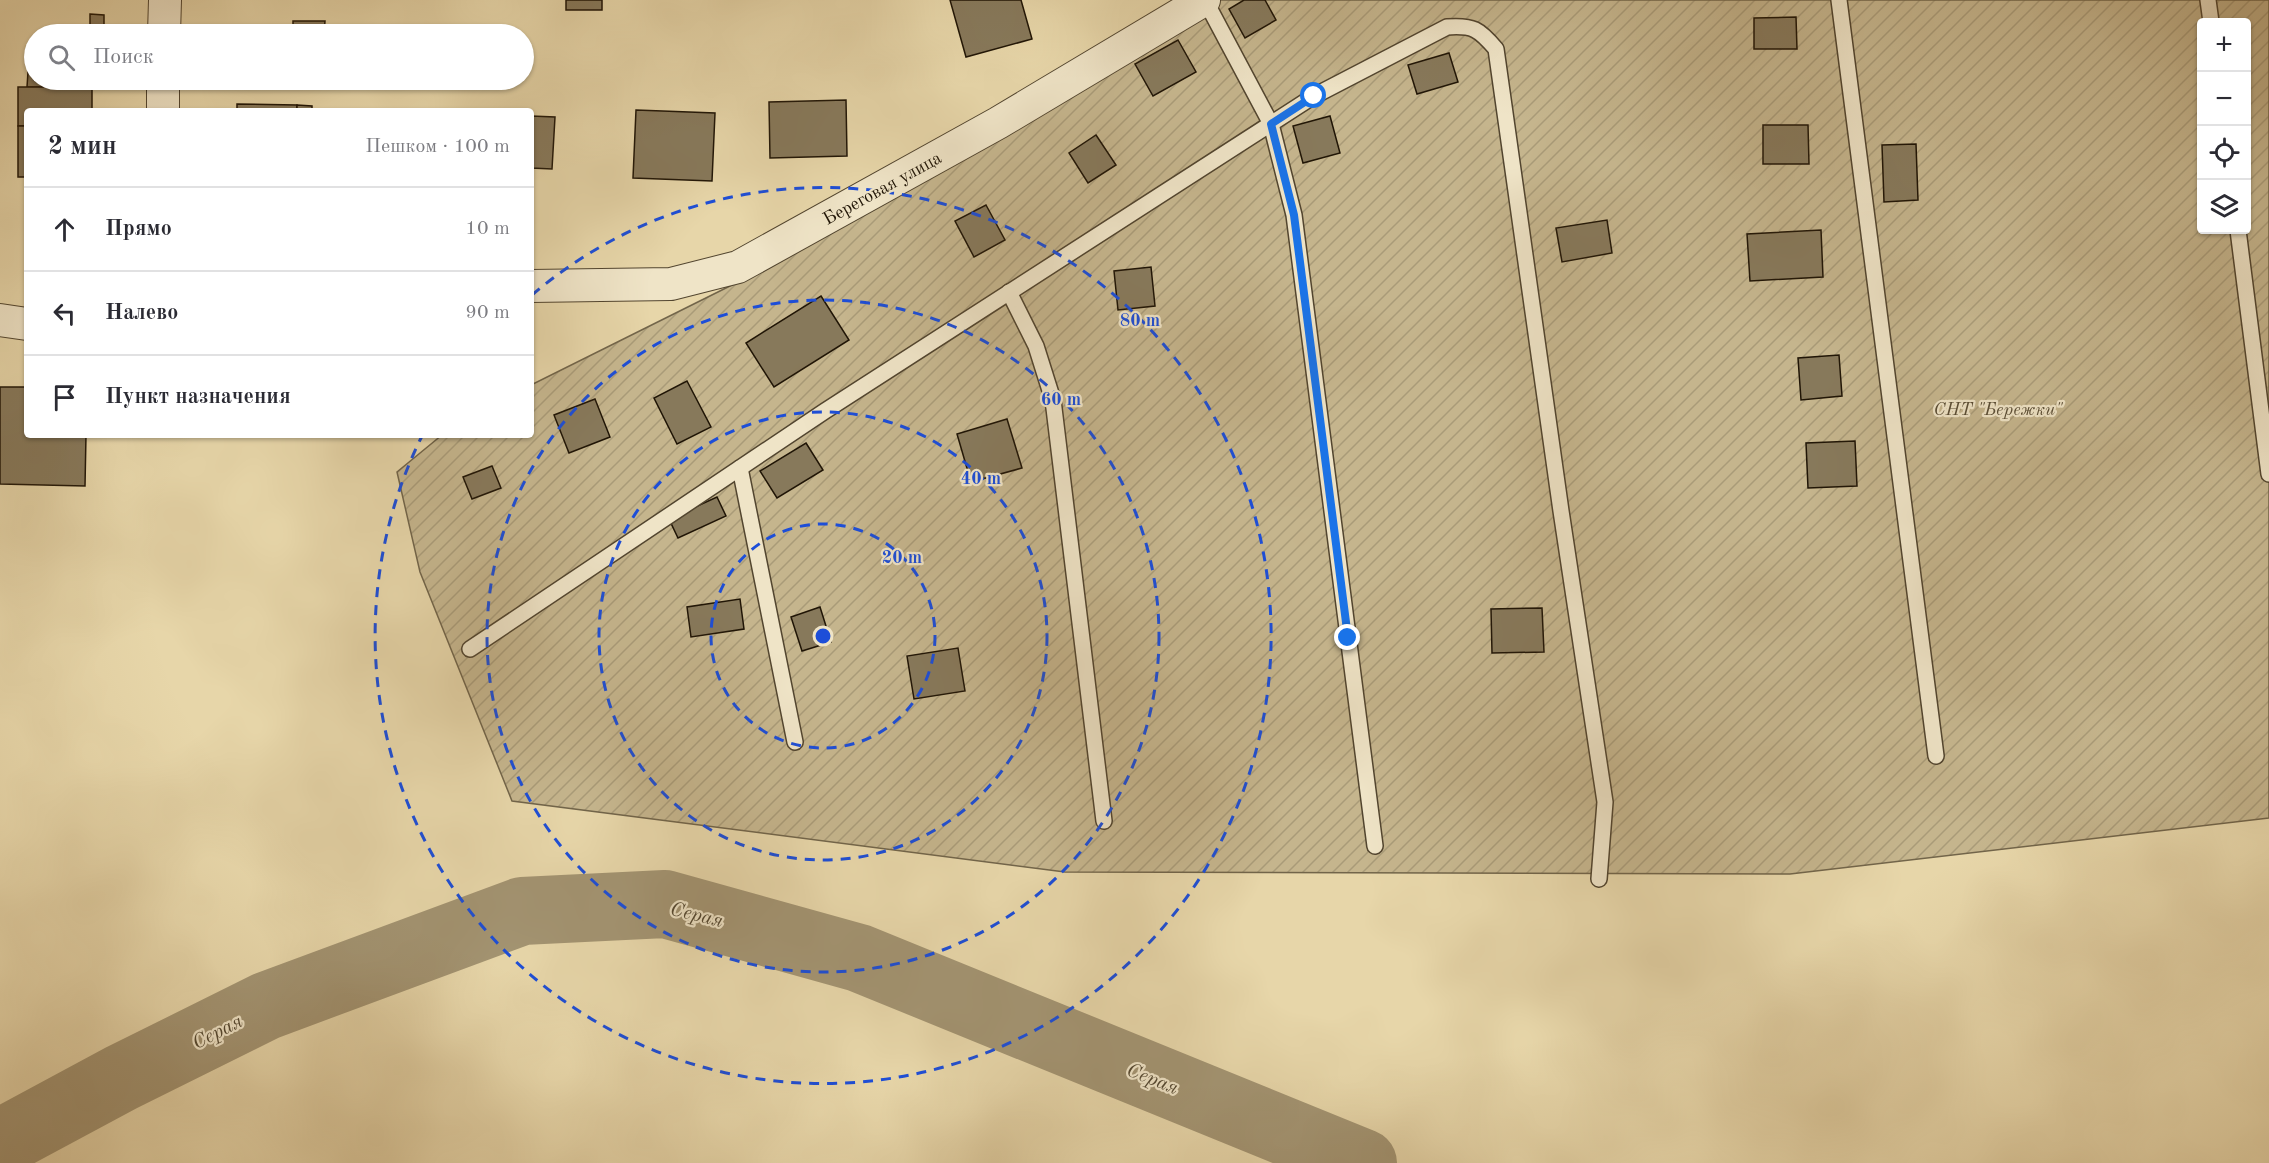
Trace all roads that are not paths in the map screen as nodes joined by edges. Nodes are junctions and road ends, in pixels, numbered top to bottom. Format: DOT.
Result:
graph roads {
  1 [pos="165,0"];
  2 [pos="1205,0"];
  3 [pos="1839,0"];
  4 [pos="2208,0"];
  5 [pos="2210,18"];
  6 [pos="164,24"];
  7 [pos="163,90"];
  8 [pos="163,108"];
  9 [pos="1271,124"];
  10 [pos="2239,234"];
  11 [pos="534,286"];
  12 [pos="1010,292"];
  13 [pos="0,320"];
  14 [pos="24,324"];
  15 [pos="740,468"];
  16 [pos="2269,474"];
  17 [pos="470,649"];
  18 [pos="795,742"];
  19 [pos="1936,756"];
  20 [pos="1104,820"];
  21 [pos="1375,846"];
  22 [pos="1599,879"];
  1 -- 6 [label="street"];
  2 -- 9 [label="lane"];
  2 -- 11 [label="street, Береговая улица"];
  3 -- 19 [label="lane"];
  4 -- 5 [label="lane"];
  7 -- 8 [label="street"];
  9 -- 12 [label="lane"];
  9 -- 21 [label="lane"];
  9 -- 22 [label="lane"];
  10 -- 16 [label="lane"];
  12 -- 15 [label="lane"];
  12 -- 20 [label="lane"];
  13 -- 14 [label="street"];
  15 -- 17 [label="lane"];
  15 -- 18 [label="lane"];
}
